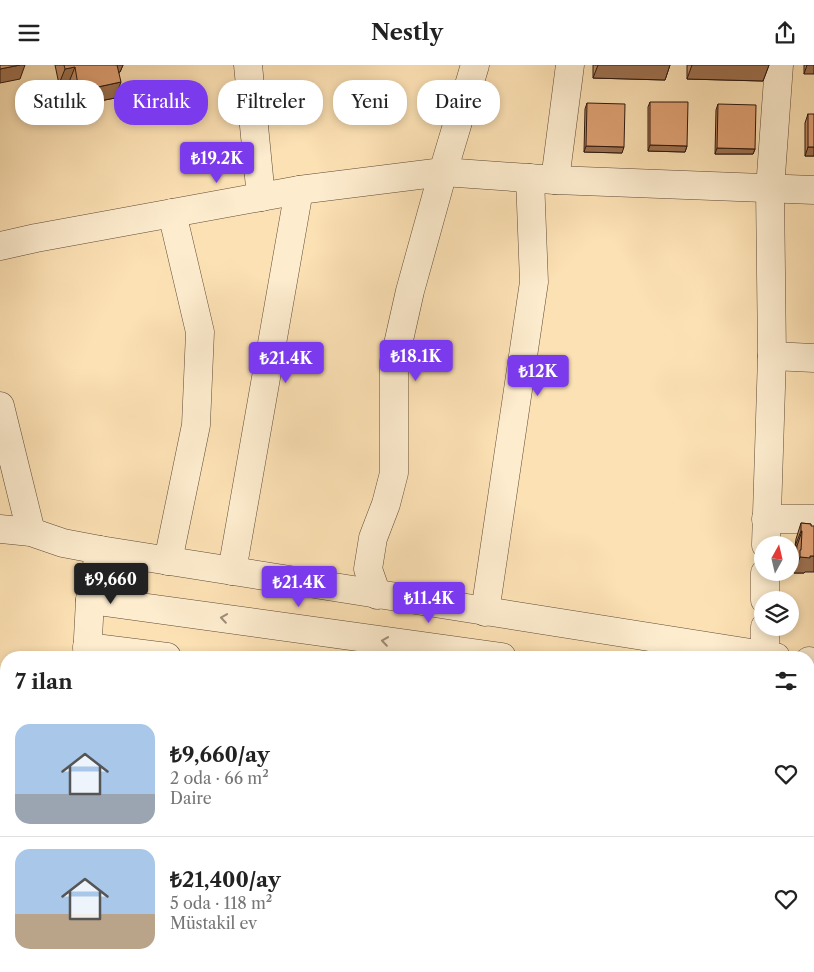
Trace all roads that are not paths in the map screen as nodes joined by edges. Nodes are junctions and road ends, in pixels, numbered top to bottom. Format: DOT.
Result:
graph roads {
  1 [pos="248,65"];
  2 [pos="475,65"];
  3 [pos="570,65"];
  4 [pos="779,65"];
  5 [pos="443,172"];
  6 [pos="543,179"];
  7 [pos="770,189"];
  8 [pos="299,190"];
  9 [pos="814,190"];
  10 [pos="262,197"];
  11 [pos="172,213"];
  12 [pos="0,246"];
  13 [pos="772,356"];
  14 [pos="814,358"];
  15 [pos="0,406"];
  16 [pos="814,519"];
  17 [pos="0,529"];
  18 [pos="31,532"];
  19 [pos="766,532"];
  20 [pos="100,551"];
  21 [pos="168,561"];
  22 [pos="232,571"];
  23 [pos="376,595"];
  24 [pos="90,600"];
  25 [pos="485,612"];
  26 [pos="766,636"];
  27 [pos="87,651"];
  28 [pos="459,651"];
  29 [pos="730,651"];
  30 [pos="767,651"];
  1 -- 10 [label="street"];
  2 -- 5 [label="street"];
  3 -- 6 [label="street"];
  4 -- 7 [label="street"];
  5 -- 6 [label="street"];
  5 -- 8 [label="street"];
  5 -- 23 [label="street"];
  6 -- 7 [label="street"];
  6 -- 25 [label="street"];
  7 -- 9 [label="street"];
  7 -- 13 [label="street"];
  8 -- 10 [label="street"];
  8 -- 22 [label="street"];
  10 -- 11 [label="street"];
  11 -- 12 [label="street"];
  11 -- 21 [label="street"];
  13 -- 14 [label="street"];
  13 -- 19 [label="street"];
  15 -- 18 [label="street"];
  16 -- 19 [label="street"];
  17 -- 18 [label="street"];
  18 -- 20 [label="street"];
  20 -- 21 [label="street"];
  20 -- 24 [label="street"];
  21 -- 22 [label="street"];
  22 -- 23 [label="street"];
  23 -- 25 [label="street"];
  24 -- 27 [label="street"];
  28 -- 24 [label="street, one-way"];
  25 -- 29 [label="street"];
  26 -- 30 [label="street"];
}
